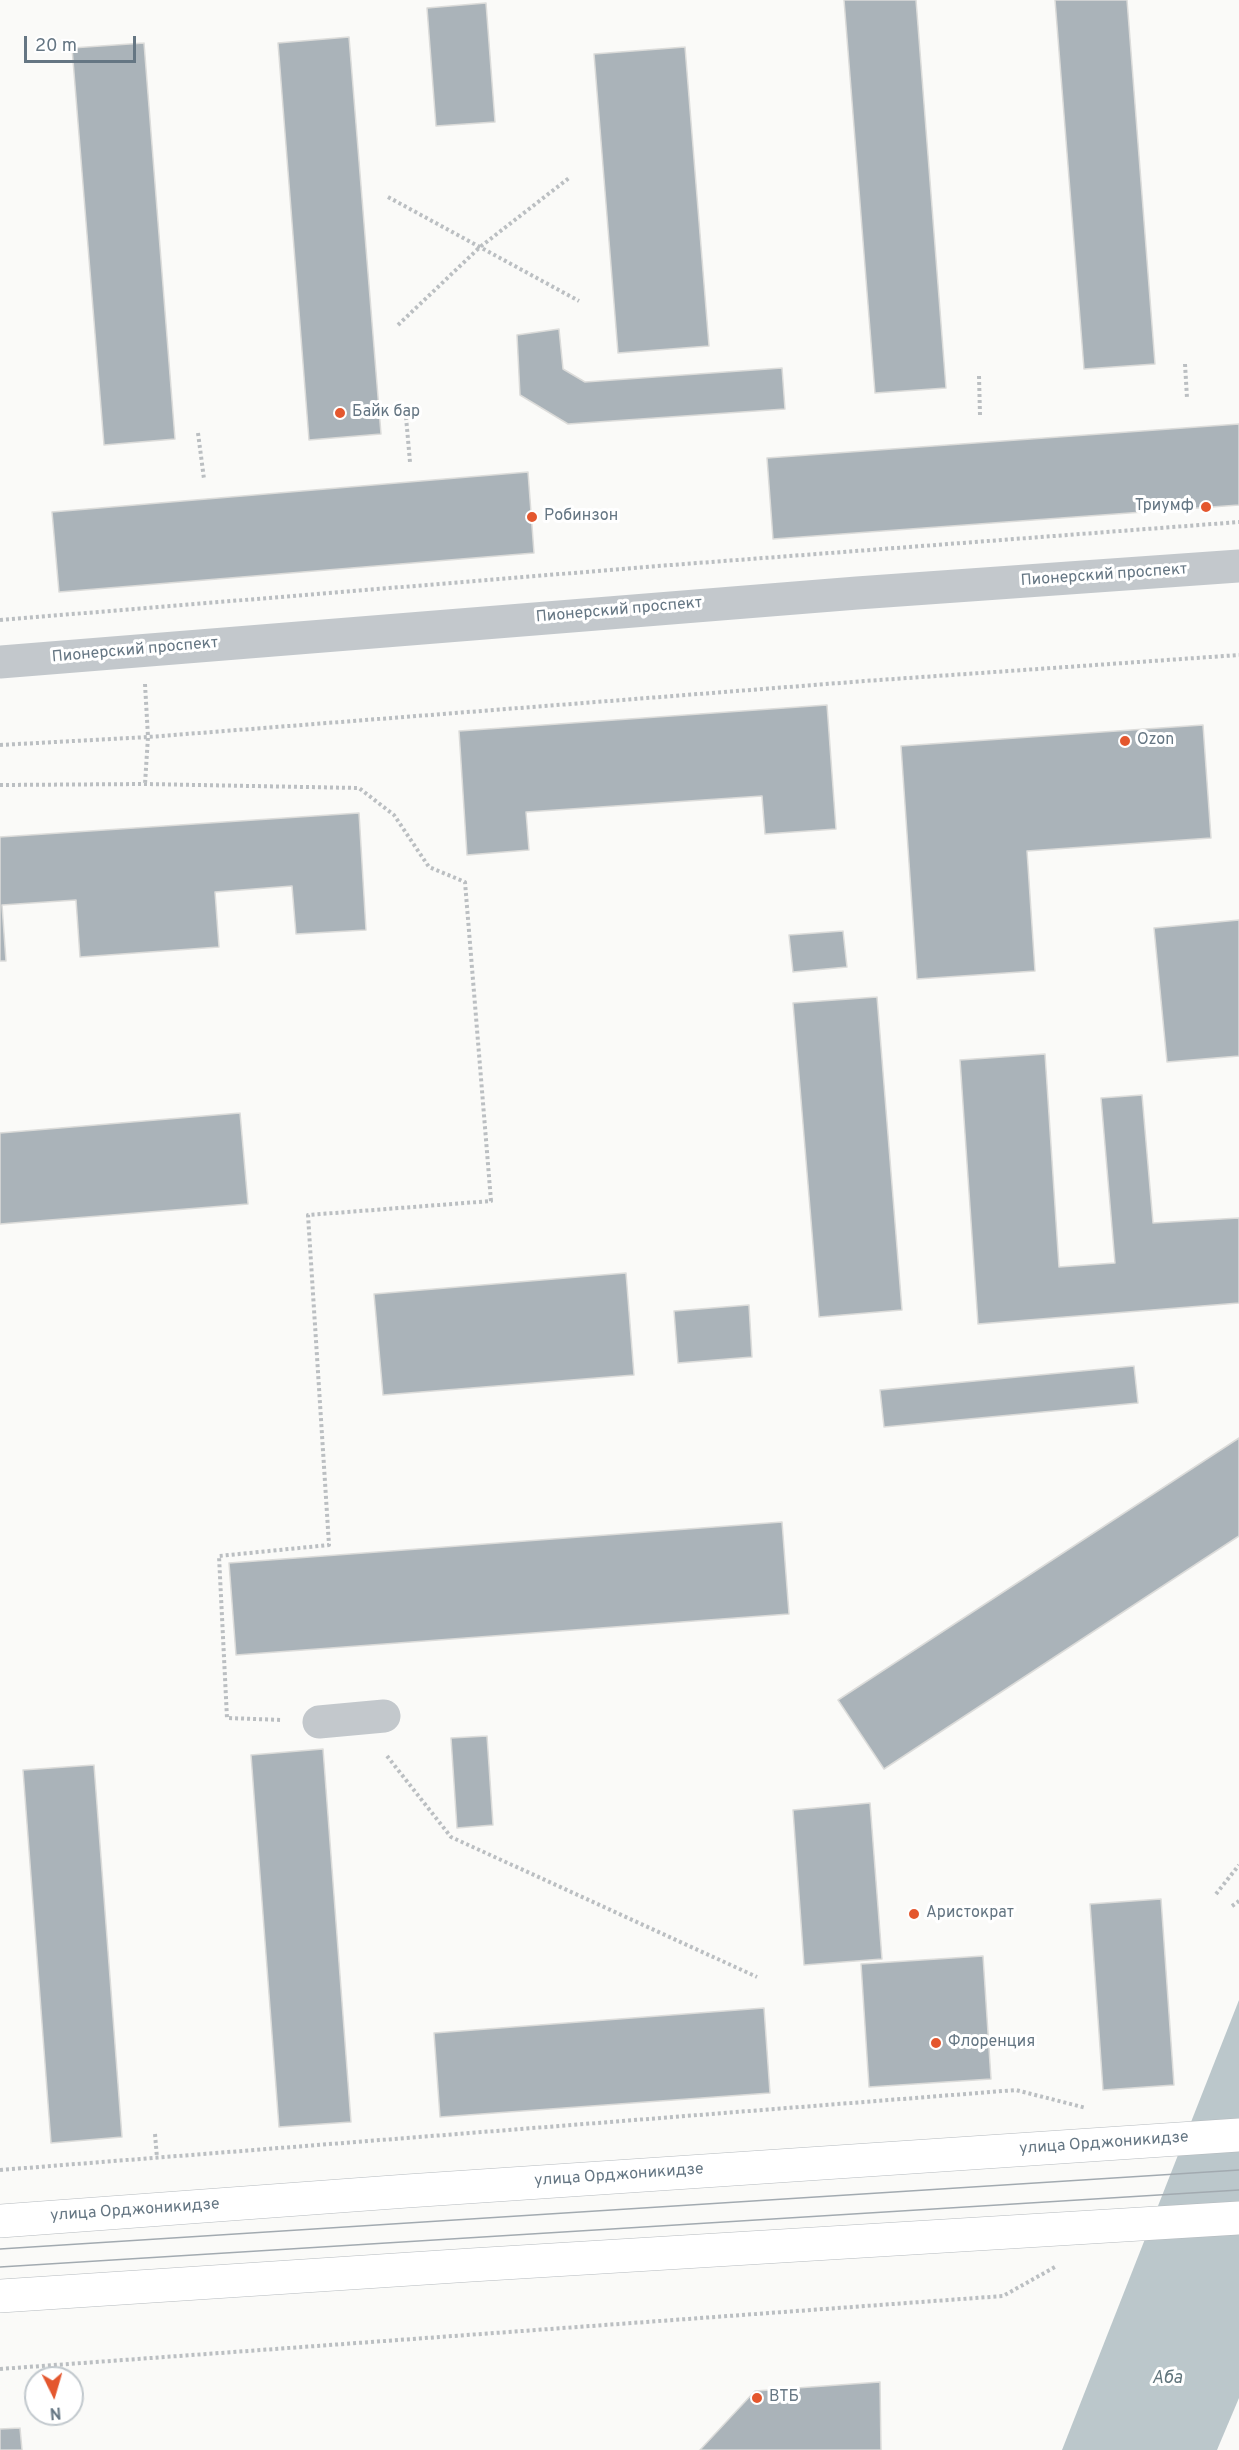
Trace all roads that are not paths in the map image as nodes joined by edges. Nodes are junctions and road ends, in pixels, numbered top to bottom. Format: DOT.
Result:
graph roads {
  1 [pos="1239,566"];
  2 [pos="0,662"];
  3 [pos="384,1716"];
  4 [pos="319,1722"];
  5 [pos="1239,2135"];
  6 [pos="1239,2218"];
  7 [pos="0,2221"];
  8 [pos="0,2296"];
  1 -- 2 [label="street, Пионерский проспект"];
  3 -- 4 [label="street"];
  5 -- 7 [label="main road, улица Орджоникидзе"];
  6 -- 8 [label="main road"];
}
